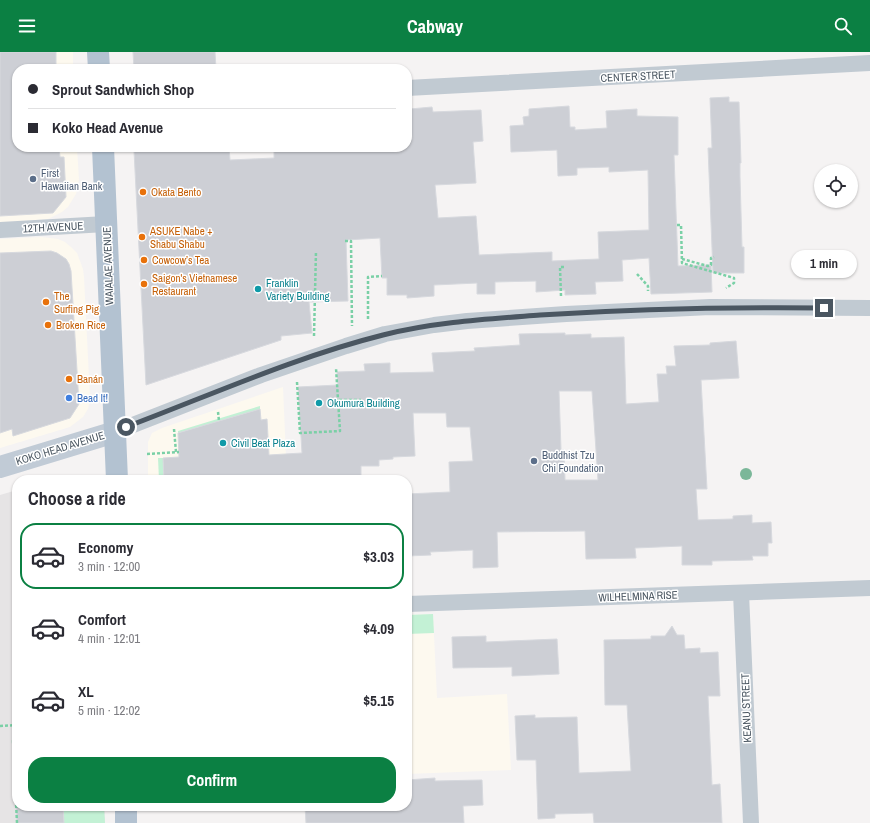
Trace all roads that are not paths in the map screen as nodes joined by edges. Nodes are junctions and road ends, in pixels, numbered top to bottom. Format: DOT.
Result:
graph roads {
  1 [pos="98,52"];
  2 [pos="99,64"];
  3 [pos="870,64"];
  4 [pos="412,88"];
  5 [pos="103,152"];
  6 [pos="106,224"];
  7 [pos="0,230"];
  8 [pos="870,308"];
  9 [pos="115,432"];
  10 [pos="0,467"];
  11 [pos="117,475"];
  12 [pos="870,588"];
  13 [pos="741,593"];
  14 [pos="412,604"];
  15 [pos="126,811"];
  16 [pos="126,823"];
  17 [pos="751,823"];
  1 -- 2 [label="main road"];
  3 -- 4 [label="street, CENTER STREET"];
  5 -- 6 [label="main road, WAIALAE AVENUE"];
  6 -- 7 [label="street, 12TH AVENUE"];
  6 -- 9 [label="main road, WAIALAE AVENUE"];
  8 -- 9 [label="street, KOKO HEAD AVENUE"];
  9 -- 10 [label="street, KOKO HEAD AVENUE"];
  9 -- 11 [label="main road, WAIALAE AVENUE"];
  12 -- 13 [label="street, WILHELMINA RISE"];
  13 -- 14 [label="street, WILHELMINA RISE"];
  13 -- 17 [label="street, KEANU STREET"];
  15 -- 16 [label="main road"];
}
